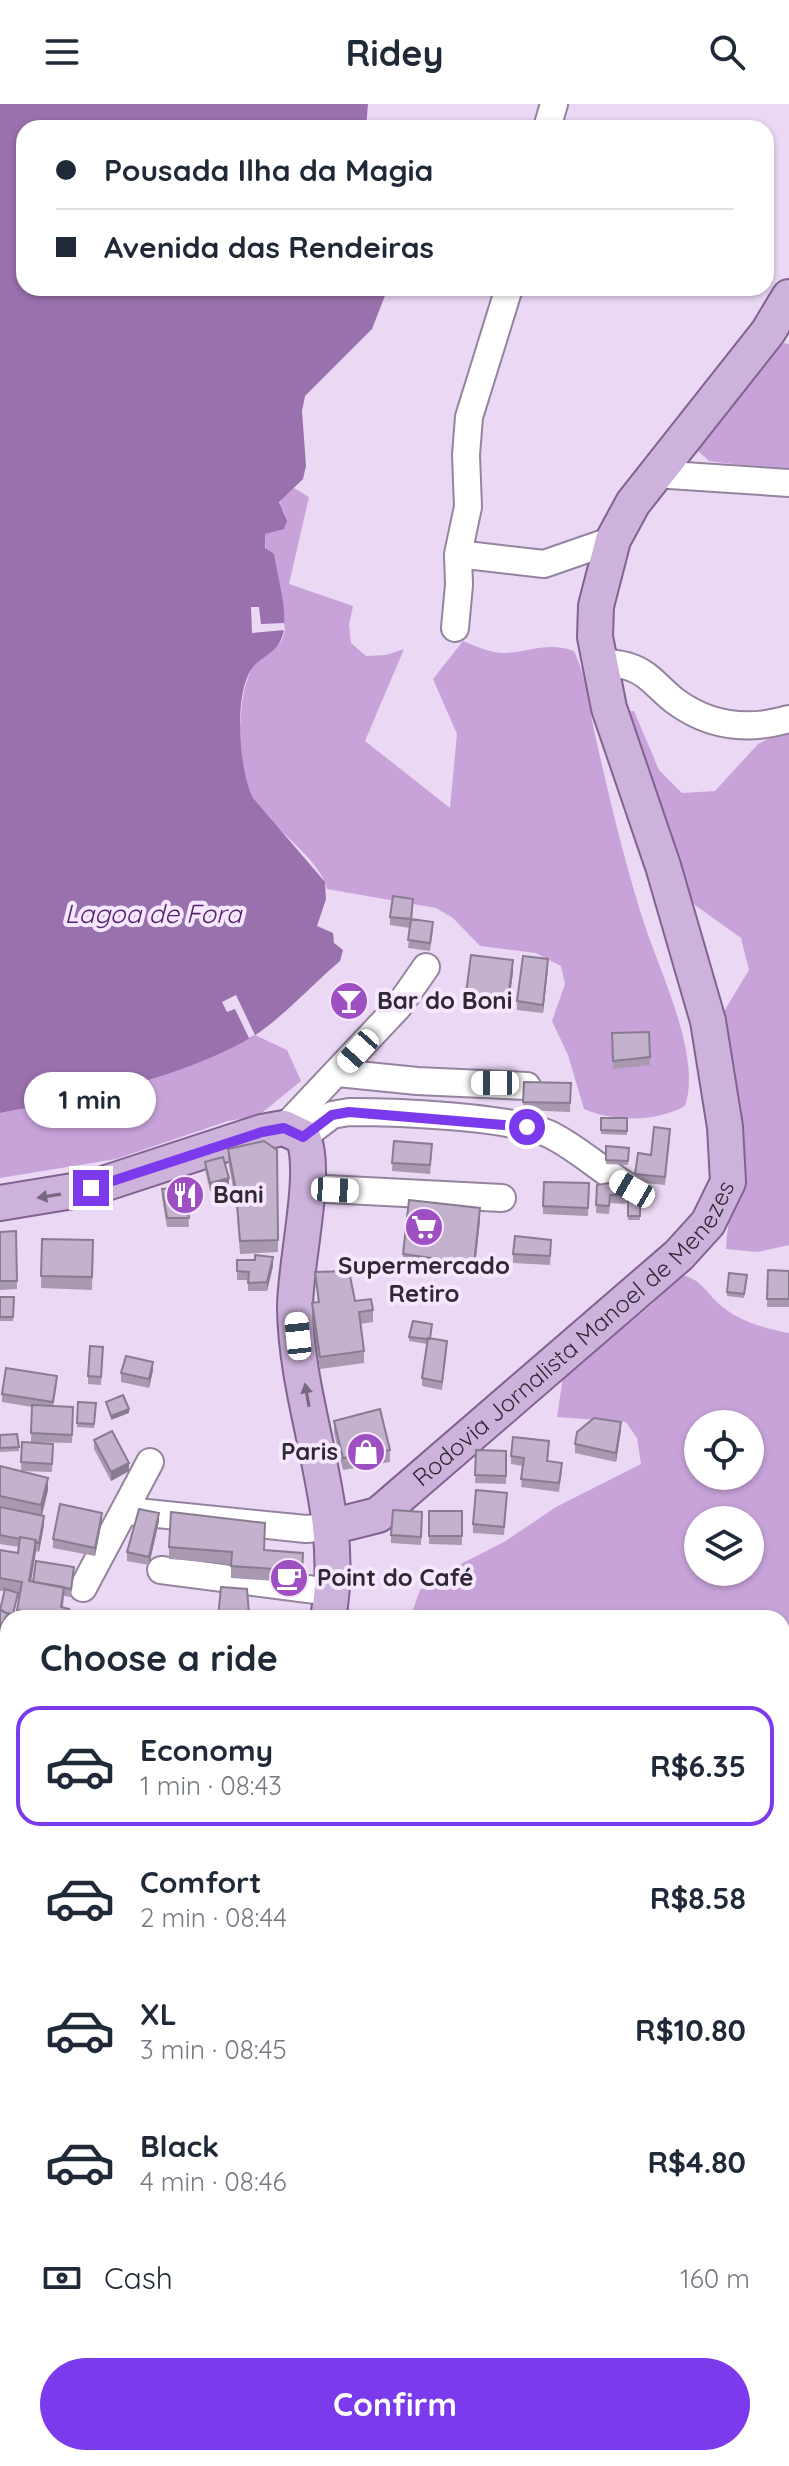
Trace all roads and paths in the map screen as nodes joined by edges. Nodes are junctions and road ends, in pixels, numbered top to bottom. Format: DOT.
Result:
graph roads {
  1 [pos="507,296"];
  2 [pos="789,297"];
  3 [pos="654,474"];
  4 [pos="789,483"];
  5 [pos="613,540"];
  6 [pos="458,554"];
  7 [pos="455,628"];
  8 [pos="598,661"];
  9 [pos="789,719"];
  10 [pos="426,967"];
  11 [pos="338,1073"];
  12 [pos="527,1086"];
  13 [pos="294,1133"];
  14 [pos="307,1188"];
  15 [pos="632,1189"];
  16 [pos="502,1198"];
  17 [pos="0,1203"];
  18 [pos="150,1462"];
  19 [pos="127,1511"];
  20 [pos="330,1527"];
  21 [pos="161,1570"];
  22 [pos="83,1588"];
  23 [pos="330,1605"];
  1 -- 6 [label="street"];
  2 -- 3 [label="main road, Rodovia Jornalista Manoel de Menezes"];
  3 -- 4 [label="street"];
  3 -- 5 [label="main road, Rodovia Jornalista Manoel de Menezes"];
  5 -- 6 [label="street"];
  5 -- 8 [label="main road, Rodovia Jornalista Manoel de Menezes"];
  6 -- 7 [label="street"];
  8 -- 9 [label="street"];
  8 -- 20 [label="main road, Rodovia Jornalista Manoel de Menezes"];
  10 -- 11 [label="street"];
  11 -- 12 [label="street"];
  11 -- 13 [label="street"];
  13 -- 14 [label="main road"];
  13 -- 15 [label="street"];
  13 -- 17 [label="main road, one-way"];
  14 -- 16 [label="street"];
  20 -- 14 [label="main road, one-way"];
  18 -- 19 [label="street"];
  19 -- 20 [label="street"];
  19 -- 22 [label="street"];
  20 -- 23 [label="main road"];
  21 -- 23 [label="street"];
}
